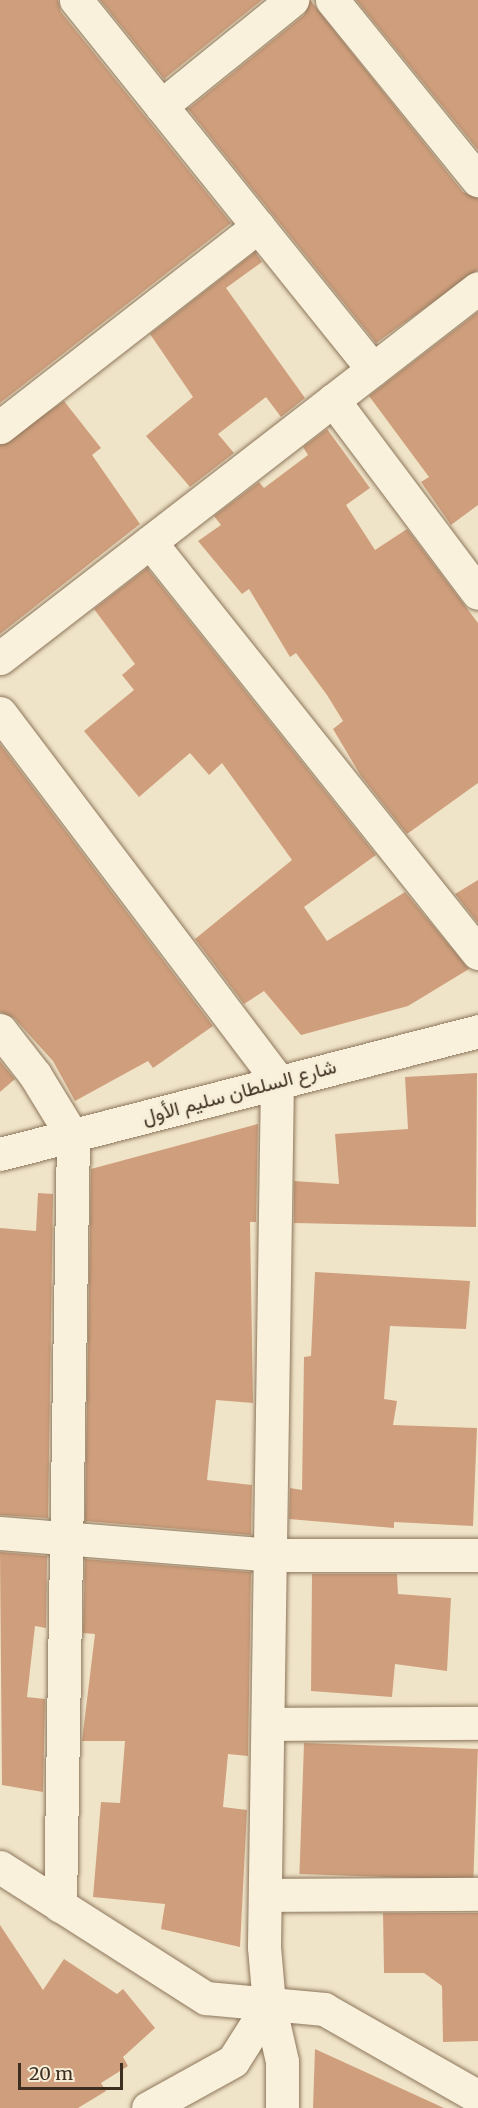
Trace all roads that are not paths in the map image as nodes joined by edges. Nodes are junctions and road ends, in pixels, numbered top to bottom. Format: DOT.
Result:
graph roads {
  1 [pos="76,0"];
  2 [pos="292,0"];
  3 [pos="332,0"];
  4 [pos="161,106"];
  5 [pos="478,180"];
  6 [pos="258,226"];
  7 [pos="478,288"];
  8 [pos="373,369"];
  9 [pos="333,400"];
  10 [pos="0,427"];
  11 [pos="150,542"];
  12 [pos="478,593"];
  13 [pos="0,658"];
  14 [pos="0,713"];
  15 [pos="478,953"];
  16 [pos="0,1030"];
  17 [pos="478,1031"];
  18 [pos="277,1079"];
  19 [pos="73,1137"];
  20 [pos="0,1154"];
  21 [pos="0,1533"];
  22 [pos="70,1538"];
  23 [pos="272,1555"];
  24 [pos="478,1555"];
  25 [pos="478,1723"];
  26 [pos="269,1724"];
  27 [pos="0,1867"];
  28 [pos="478,1894"];
  29 [pos="265,1895"];
  30 [pos="60,1906"];
  31 [pos="269,2004"];
  32 [pos="478,2070"];
  33 [pos="432,2071"];
  34 [pos="478,2097"];
  35 [pos="148,2108"];
  36 [pos="282,2108"];
  1 -- 4 [label="street"];
  2 -- 4 [label="street"];
  3 -- 5 [label="street"];
  4 -- 6 [label="street"];
  6 -- 8 [label="street"];
  6 -- 10 [label="street"];
  7 -- 8 [label="street"];
  8 -- 9 [label="street"];
  9 -- 11 [label="street"];
  9 -- 12 [label="street"];
  11 -- 13 [label="street"];
  11 -- 15 [label="street"];
  14 -- 18 [label="street"];
  16 -- 19 [label="street"];
  17 -- 18 [label="street, شارع السلطان سليم الأول"];
  18 -- 19 [label="street, شارع السلطان سليم الأول"];
  18 -- 23 [label="street"];
  19 -- 20 [label="street, شارع السلطان سليم الأول"];
  19 -- 22 [label="street"];
  21 -- 22 [label="street"];
  22 -- 23 [label="street"];
  22 -- 30 [label="street"];
  23 -- 24 [label="street"];
  23 -- 26 [label="street"];
  25 -- 26 [label="street"];
  26 -- 29 [label="street"];
  27 -- 30 [label="street"];
  28 -- 29 [label="street"];
  29 -- 31 [label="street"];
  30 -- 31 [label="street"];
  31 -- 33 [label="street"];
  31 -- 35 [label="street"];
  31 -- 36 [label="street"];
  32 -- 33 [label="street"];
  33 -- 34 [label="street"];
}
